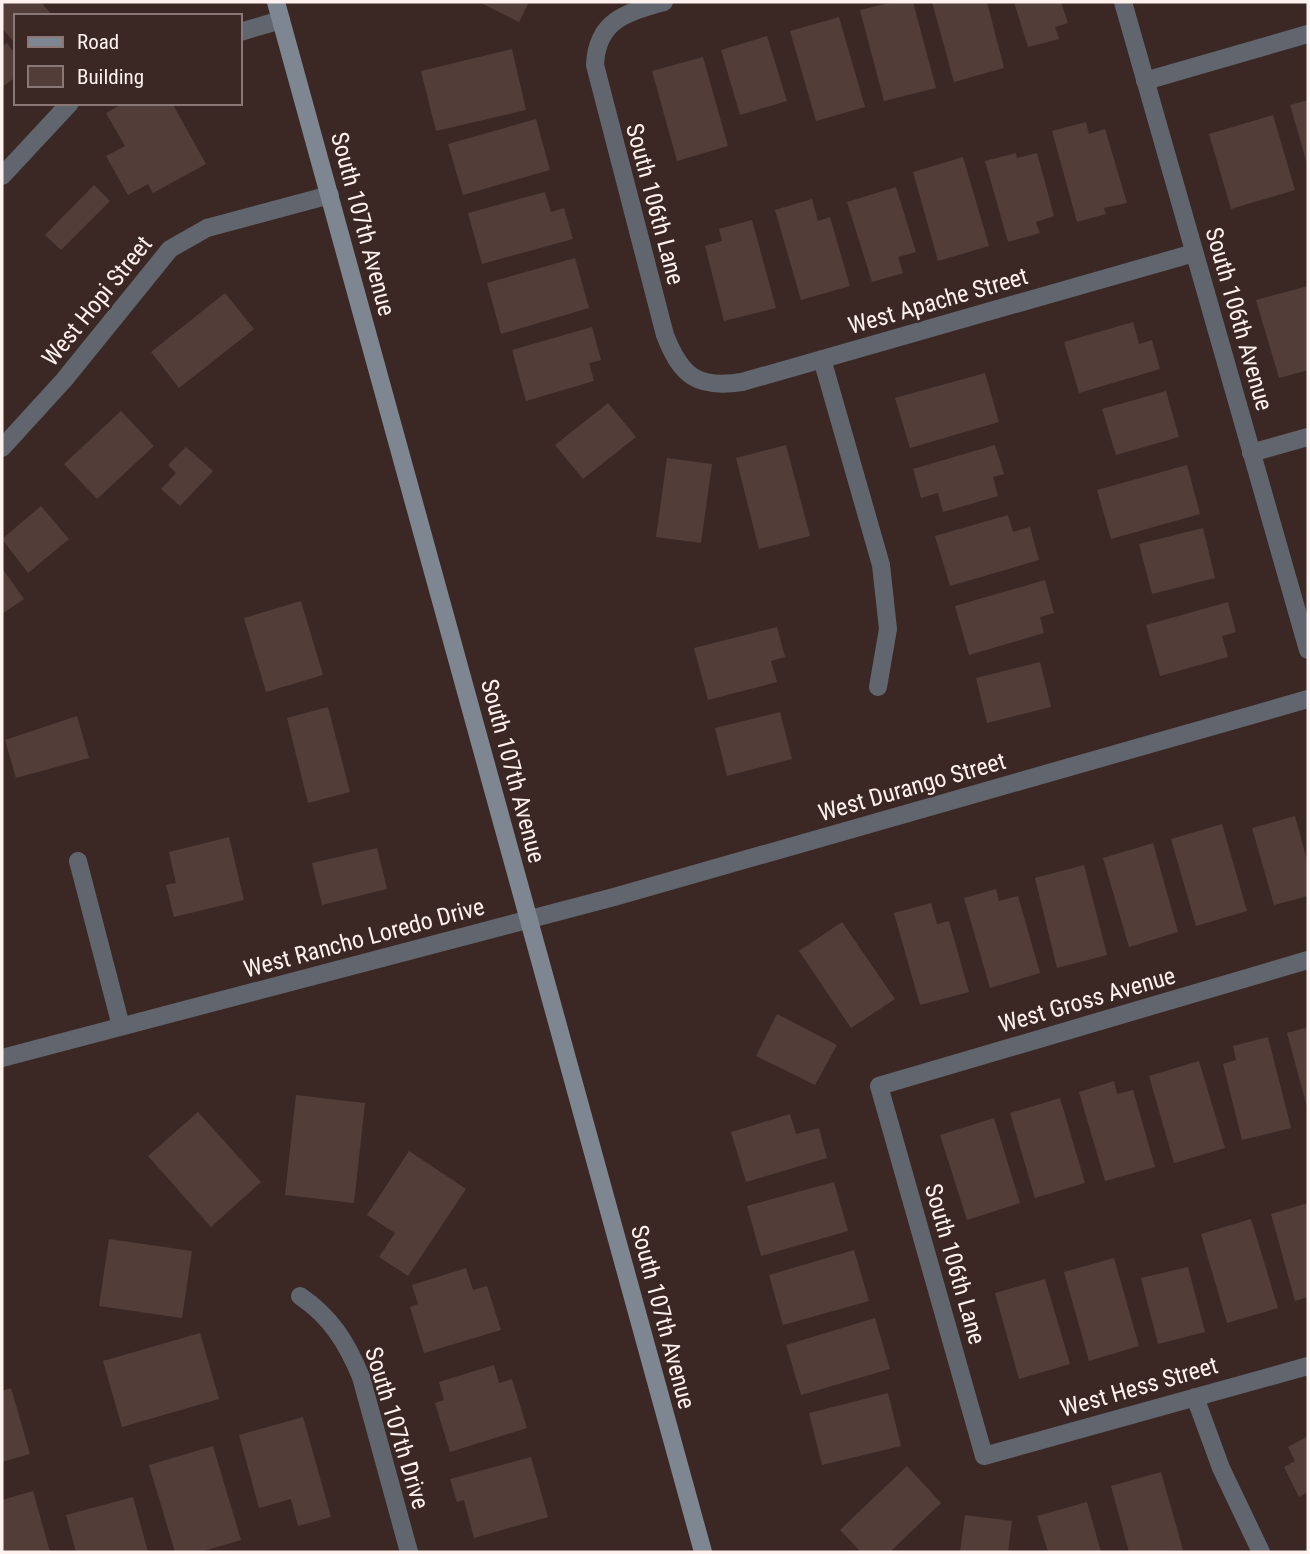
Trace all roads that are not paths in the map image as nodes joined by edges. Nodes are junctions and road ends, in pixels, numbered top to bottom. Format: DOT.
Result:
graph roads {
  1 [pos="276,2"];
  2 [pos="664,2"];
  3 [pos="1123,2"];
  4 [pos="282,20"];
  5 [pos="242,31"];
  6 [pos="1308,34"];
  7 [pos="1145,81"];
  8 [pos="68,105"];
  9 [pos="2,176"];
  10 [pos="330,195"];
  11 [pos="1194,253"];
  12 [pos="822,359"];
  13 [pos="694,379"];
  14 [pos="1308,437"];
  15 [pos="2,448"];
  16 [pos="1251,453"];
  17 [pos="1308,650"];
  18 [pos="878,687"];
  19 [pos="1308,699"];
  20 [pos="78,861"];
  21 [pos="528,920"];
  22 [pos="1308,960"];
  23 [pos="121,1026"];
  24 [pos="2,1058"];
  25 [pos="879,1086"];
  26 [pos="300,1296"];
  27 [pos="1308,1366"];
  28 [pos="1195,1397"];
  29 [pos="984,1456"];
  30 [pos="409,1552"];
  31 [pos="703,1552"];
  32 [pos="1261,1552"];
  1 -- 4 [label="main road, South 107th Avenue"];
  2 -- 13 [label="street, South 106th Lane"];
  3 -- 7 [label="street, South 106th Avenue"];
  4 -- 5 [label="street"];
  4 -- 10 [label="main road, South 107th Avenue"];
  6 -- 7 [label="street"];
  7 -- 11 [label="street, South 106th Avenue"];
  8 -- 9 [label="street"];
  10 -- 15 [label="street, West Hopi Street"];
  10 -- 21 [label="main road, South 107th Avenue"];
  11 -- 12 [label="street, West Apache Street"];
  11 -- 16 [label="street, South 106th Avenue"];
  12 -- 13 [label="street, West Apache Street"];
  12 -- 18 [label="street"];
  14 -- 16 [label="street"];
  16 -- 17 [label="street, South 106th Avenue"];
  19 -- 21 [label="street, West Durango Street"];
  20 -- 23 [label="street"];
  21 -- 23 [label="street, West Rancho Loredo Drive"];
  21 -- 31 [label="main road, South 107th Avenue"];
  22 -- 25 [label="street, West Gross Avenue"];
  23 -- 24 [label="street"];
  25 -- 29 [label="street, South 106th Lane"];
  26 -- 30 [label="street, South 107th Drive"];
  27 -- 28 [label="street, West Hess Street"];
  28 -- 29 [label="street, West Hess Street"];
  28 -- 32 [label="street"];
}
